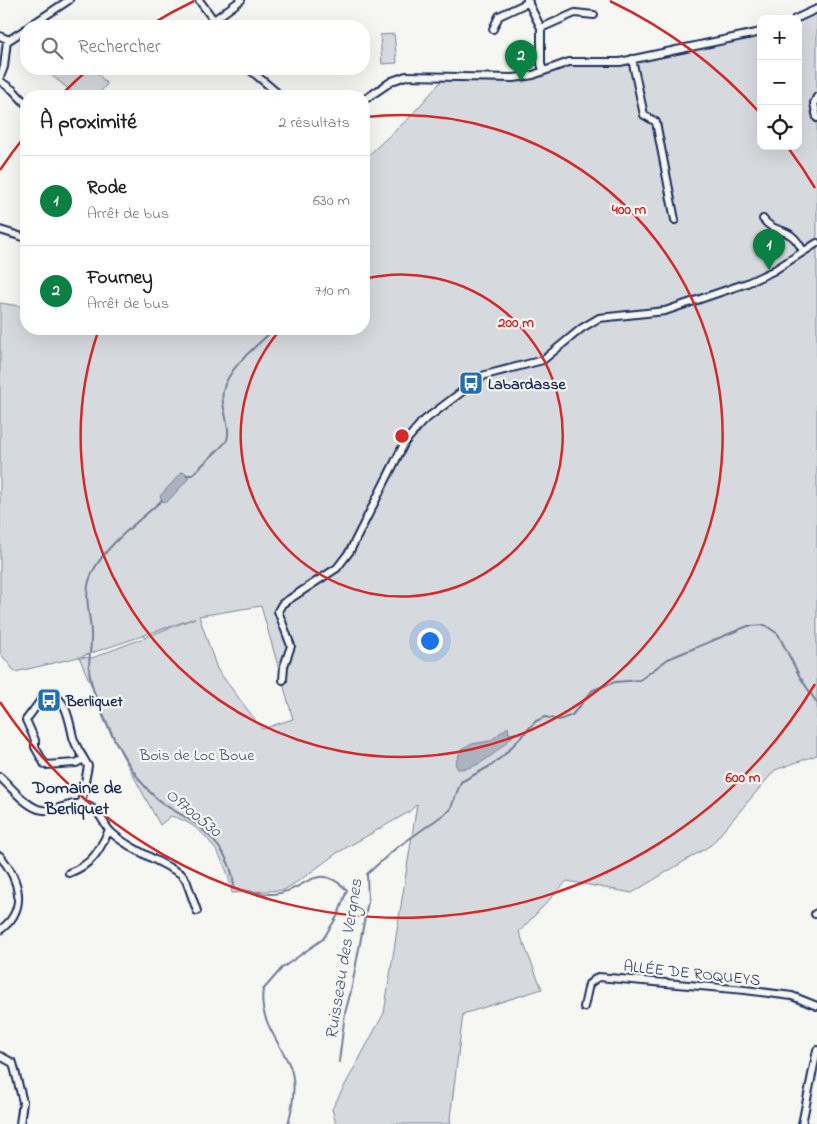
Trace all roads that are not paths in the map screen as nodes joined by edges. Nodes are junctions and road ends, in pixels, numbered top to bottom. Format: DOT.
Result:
graph roads {
  1 [pos="70,0"];
  2 [pos="199,0"];
  3 [pos="241,0"];
  4 [pos="528,1"];
  5 [pos="817,9"];
  6 [pos="594,15"];
  7 [pos="802,16"];
  8 [pos="39,20"];
  9 [pos="214,20"];
  10 [pos="219,20"];
  11 [pos="541,28"];
  12 [pos="493,29"];
  13 [pos="20,32"];
  14 [pos="757,33"];
  15 [pos="0,36"];
  16 [pos="7,40"];
  17 [pos="632,59"];
  18 [pos="544,70"];
  19 [pos="256,75"];
  20 [pos="0,77"];
  21 [pos="0,81"];
  22 [pos="274,90"];
  23 [pos="370,96"];
  24 [pos="817,97"];
  25 [pos="20,98"];
  26 [pos="817,118"];
  27 [pos="677,216"];
  28 [pos="763,219"];
  29 [pos="0,230"];
  30 [pos="20,236"];
  31 [pos="817,243"];
  32 [pos="803,251"];
  33 [pos="283,680"];
  34 [pos="84,760"];
  35 [pos="0,777"];
  36 [pos="81,803"];
  37 [pos="109,830"];
  38 [pos="0,856"];
  39 [pos="69,873"];
  40 [pos="197,911"];
  41 [pos="0,930"];
  42 [pos="817,1006"];
  43 [pos="584,1007"];
  44 [pos="817,1050"];
  45 [pos="0,1056"];
  46 [pos="20,1124"];
  47 [pos="802,1124"];
  1 -- 8 [label="street"];
  2 -- 9 [label="street"];
  3 -- 10 [label="street"];
  4 -- 11 [label="street"];
  4 -- 12 [label="street"];
  5 -- 7 [label="street"];
  6 -- 11 [label="street"];
  11 -- 18 [label="street"];
  13 -- 16 [label="street"];
  14 -- 17 [label="street"];
  15 -- 16 [label="street"];
  16 -- 20 [label="street"];
  17 -- 18 [label="street"];
  17 -- 27 [label="street"];
  18 -- 23 [label="street"];
  19 -- 22 [label="street"];
  21 -- 25 [label="street"];
  24 -- 26 [label="street"];
  28 -- 32 [label="street"];
  29 -- 30 [label="street"];
  31 -- 32 [label="street"];
  32 -- 33 [label="street"];
  34 -- 34 [label="street"];
  34 -- 36 [label="street"];
  35 -- 36 [label="street"];
  36 -- 37 [label="street"];
  37 -- 39 [label="street"];
  37 -- 40 [label="street"];
  38 -- 41 [label="street"];
  42 -- 43 [label="street, ALLÉE DE ROQUEYS"];
  44 -- 47 [label="street"];
  45 -- 46 [label="street"];
}
